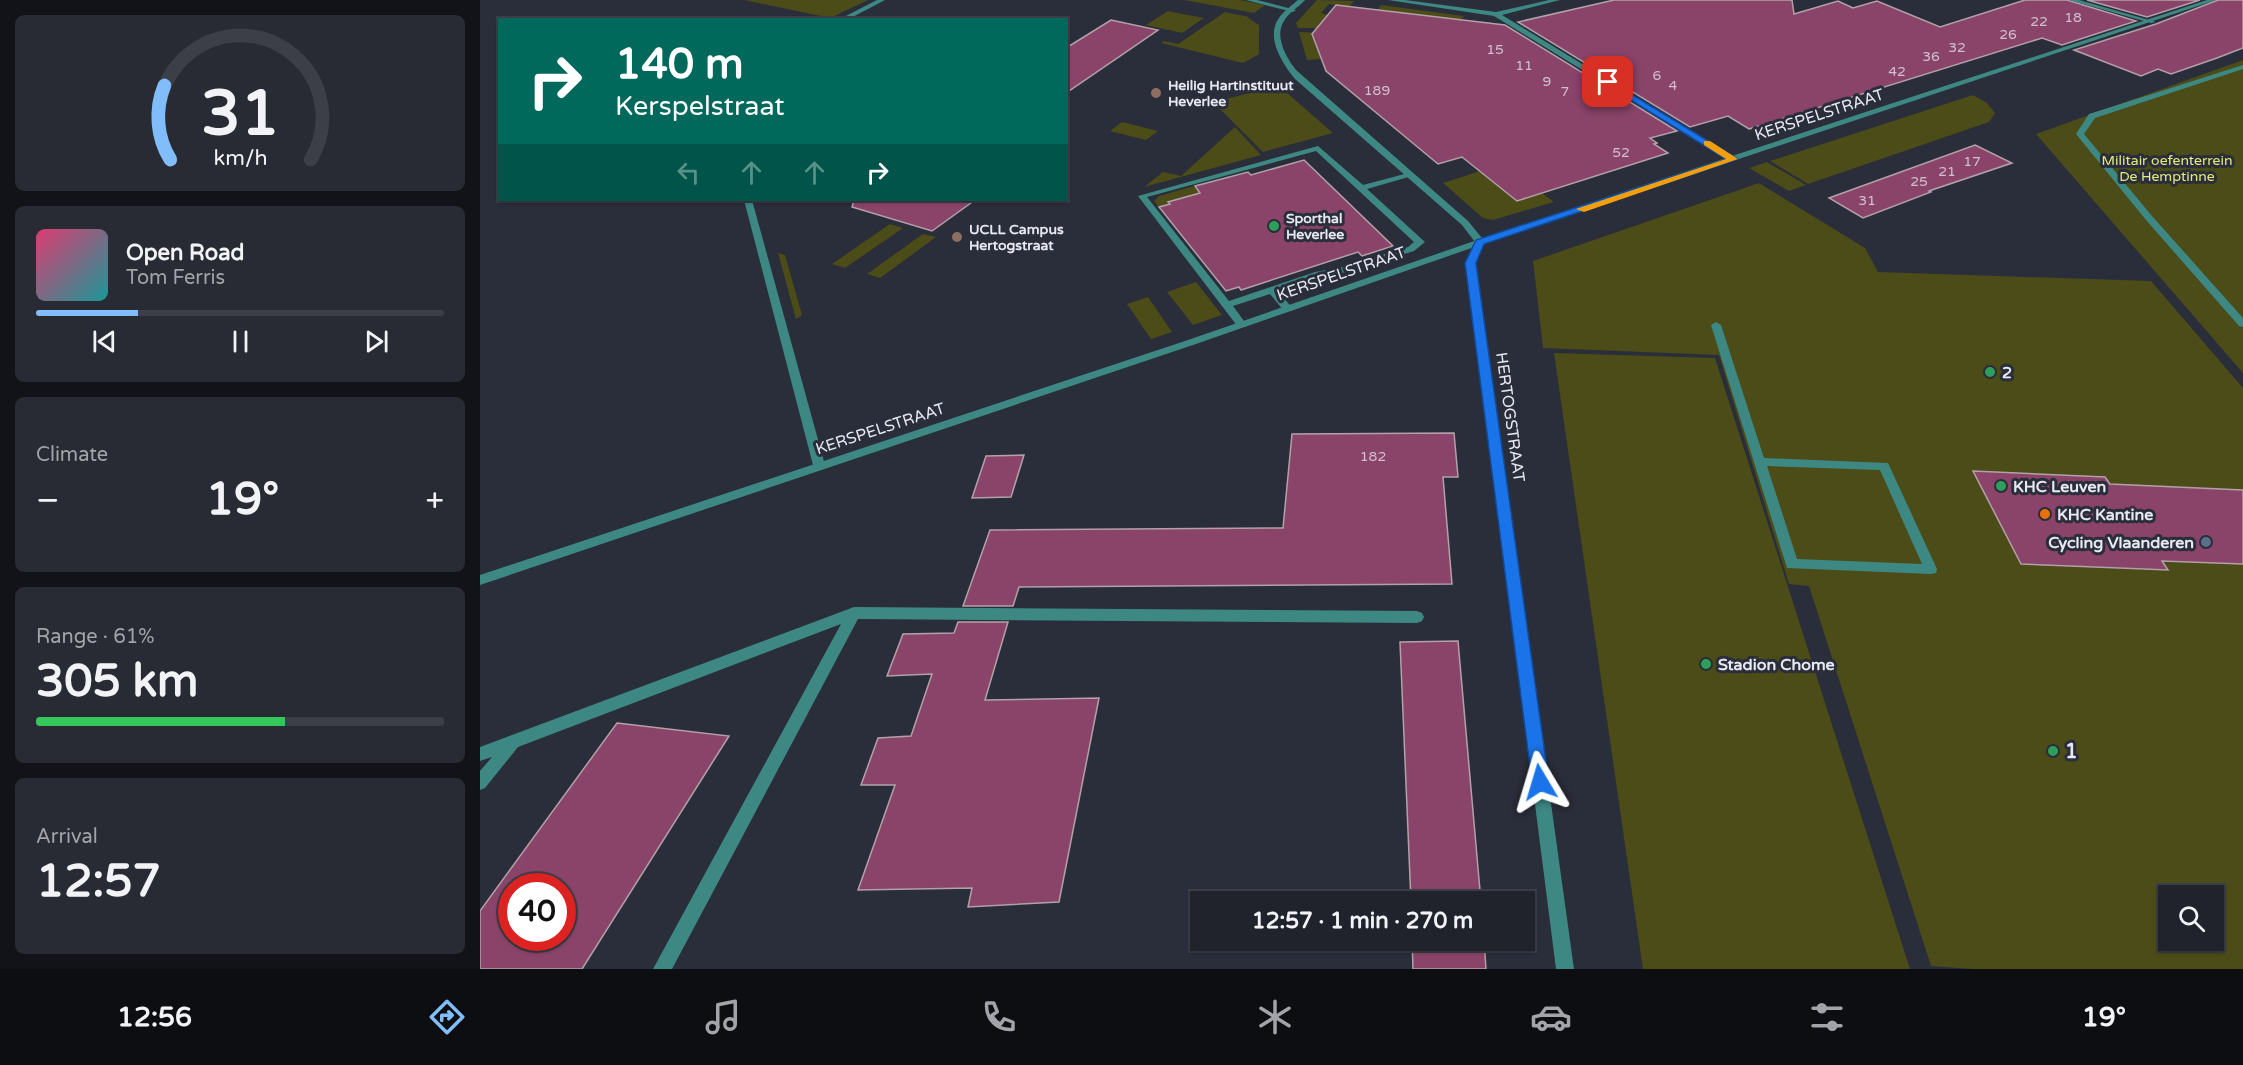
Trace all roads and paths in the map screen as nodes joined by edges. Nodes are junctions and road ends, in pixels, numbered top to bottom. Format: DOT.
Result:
graph roads {
  1 [pos="882,0"];
  2 [pos="1249,0"];
  3 [pos="1302,0"];
  4 [pos="1391,0"];
  5 [pos="1557,0"];
  6 [pos="2072,0"];
  7 [pos="2214,0"];
  8 [pos="1293,10"];
  9 [pos="1496,14"];
  10 [pos="845,18"];
  11 [pos="2153,22"];
  12 [pos="2243,67"];
  13 [pos="1734,159"];
  14 [pos="1409,174"];
  15 [pos="1361,188"];
  16 [pos="748,201"];
  17 [pos="1480,242"];
  18 [pos="1272,290"];
  19 [pos="1227,305"];
  20 [pos="1288,309"];
  21 [pos="2243,324"];
  22 [pos="1242,325"];
  23 [pos="1716,325"];
  24 [pos="1760,462"];
  25 [pos="819,465"];
  26 [pos="480,580"];
  27 [pos="854,613"];
  28 [pos="1417,617"];
  29 [pos="513,742"];
  30 [pos="480,754"];
  31 [pos="480,783"];
  32 [pos="662,969"];
  33 [pos="1565,969"];
  1 -- 10 [label="street"];
  2 -- 8 [label="street"];
  3 -- 8 [label="street"];
  4 -- 9 [label="street"];
  5 -- 9 [label="street"];
  6 -- 11 [label="street"];
  7 -- 11 [label="street, KERSPELSTRAAT"];
  8 -- 14 [label="street"];
  9 -- 13 [label="street"];
  11 -- 13 [label="street, KERSPELSTRAAT"];
  12 -- 21 [label="street"];
  13 -- 17 [label="street, KERSPELSTRAAT"];
  14 -- 15 [label="street"];
  14 -- 17 [label="street"];
  15 -- 18 [label="street"];
  15 -- 19 [label="street"];
  16 -- 25 [label="street"];
  17 -- 20 [label="street, KERSPELSTRAAT"];
  17 -- 33 [label="street, HERTOGSTRAAT"];
  18 -- 19 [label="street"];
  18 -- 20 [label="street"];
  19 -- 22 [label="street"];
  20 -- 22 [label="street, KERSPELSTRAAT"];
  22 -- 25 [label="street, KERSPELSTRAAT"];
  23 -- 24 [label="street"];
  24 -- 24 [label="street"];
  25 -- 26 [label="street, KERSPELSTRAAT"];
  27 -- 28 [label="street"];
  27 -- 29 [label="street"];
  27 -- 32 [label="street"];
  29 -- 30 [label="street"];
  29 -- 31 [label="street"];
}
